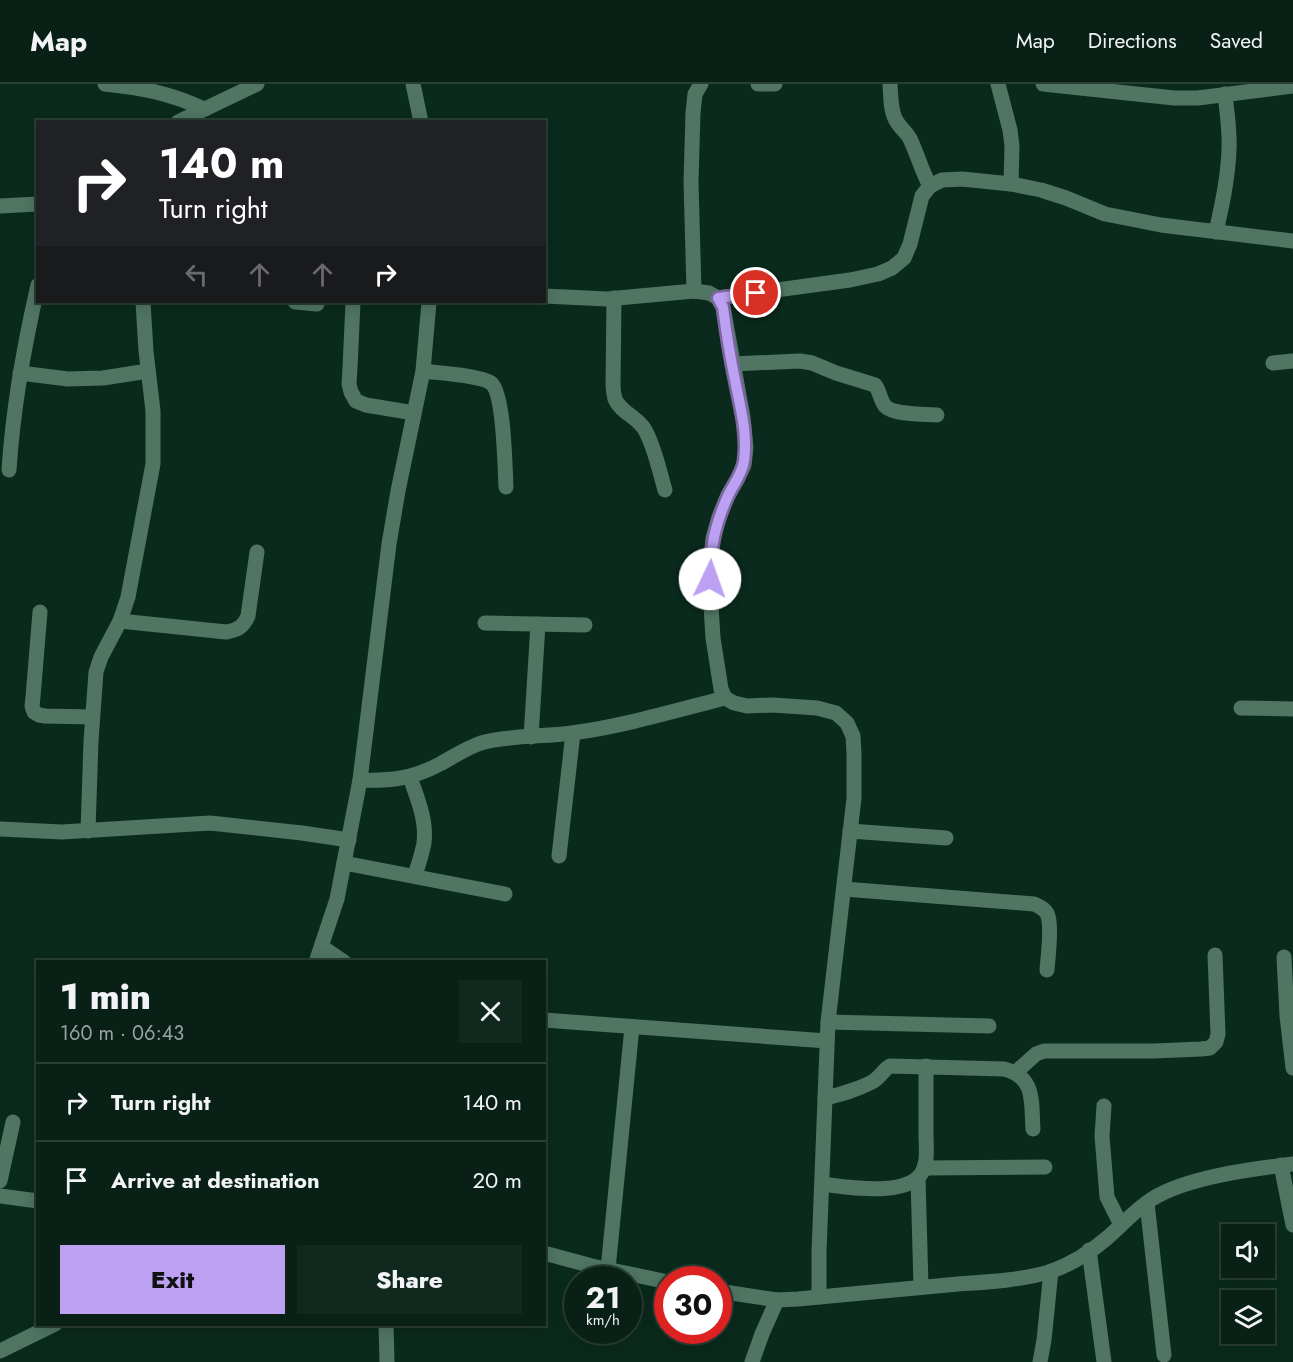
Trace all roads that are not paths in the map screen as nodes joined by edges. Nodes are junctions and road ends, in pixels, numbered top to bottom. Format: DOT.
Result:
graph roads {
  1 [pos="105,84"];
  2 [pos="257,84"];
  3 [pos="413,84"];
  4 [pos="701,84"];
  5 [pos="758,84"];
  6 [pos="775,84"];
  7 [pos="890,84"];
  8 [pos="998,84"];
  9 [pos="1043,84"];
  10 [pos="1293,86"];
  11 [pos="1225,94"];
  12 [pos="204,109"];
  13 [pos="182,120"];
  14 [pos="421,120"];
  15 [pos="1011,184"];
  16 [pos="930,186"];
  17 [pos="36,204"];
  18 [pos="0,206"];
  19 [pos="1216,232"];
  20 [pos="1293,241"];
  21 [pos="693,291"];
  22 [pos="36,295"];
  23 [pos="546,296"];
  24 [pos="614,298"];
  25 [pos="718,298"];
  26 [pos="142,303"];
  27 [pos="306,303"];
  28 [pos="353,303"];
  29 [pos="429,303"];
  30 [pos="317,304"];
  31 [pos="1293,361"];
  32 [pos="1273,363"];
  33 [pos="732,364"];
  34 [pos="148,371"];
  35 [pos="423,371"];
  36 [pos="20,373"];
  37 [pos="414,413"];
  38 [pos="937,415"];
  39 [pos="9,470"];
  40 [pos="506,487"];
  41 [pos="665,490"];
  42 [pos="257,552"];
  43 [pos="40,612"];
  44 [pos="120,621"];
  45 [pos="484,623"];
  46 [pos="538,624"];
  47 [pos="585,625"];
  48 [pos="725,698"];
  49 [pos="1241,708"];
  50 [pos="1293,709"];
  51 [pos="92,717"];
  52 [pos="573,733"];
  53 [pos="531,737"];
  54 [pos="410,777"];
  55 [pos="360,780"];
  56 [pos="0,829"];
  57 [pos="88,831"];
  58 [pos="850,831"];
  59 [pos="946,838"];
  60 [pos="349,840"];
  61 [pos="559,856"];
  62 [pos="344,863"];
  63 [pos="415,876"];
  64 [pos="844,889"];
  65 [pos="505,894"];
  66 [pos="322,946"];
  67 [pos="1215,955"];
  68 [pos="1284,957"];
  69 [pos="317,960"];
  70 [pos="341,960"];
  71 [pos="1047,970"];
  72 [pos="546,1020"];
  73 [pos="828,1022"];
  74 [pos="989,1026"];
  75 [pos="632,1027"];
  76 [pos="827,1041"];
  77 [pos="926,1066"];
  78 [pos="1293,1068"];
  79 [pos="1016,1072"];
  80 [pos="825,1098"];
  81 [pos="1104,1106"];
  82 [pos="13,1122"];
  83 [pos="1033,1128"];
  84 [pos="1287,1165"];
  85 [pos="1045,1167"];
  86 [pos="921,1173"];
  87 [pos="0,1181"];
  88 [pos="822,1184"];
  89 [pos="0,1196"];
  90 [pos="36,1201"];
  91 [pos="1147,1203"];
  92 [pos="1121,1225"];
  93 [pos="1293,1225"];
  94 [pos="1089,1250"];
  95 [pos="546,1254"];
  96 [pos="595,1266"];
  97 [pos="608,1266"];
  98 [pos="1051,1271"];
  99 [pos="921,1287"];
  100 [pos="732,1293"];
  101 [pos="819,1297"];
  102 [pos="777,1300"];
  103 [pos="51,1326"];
  104 [pos="386,1326"];
  105 [pos="0,1351"];
  106 [pos="1164,1355"];
  107 [pos="387,1362"];
  108 [pos="752,1362"];
  109 [pos="1040,1362"];
  110 [pos="1104,1362"];
  1 -- 12 [label="street"];
  2 -- 12 [label="street"];
  3 -- 14 [label="street"];
  4 -- 21 [label="street"];
  5 -- 6 [label="street"];
  7 -- 16 [label="street"];
  8 -- 15 [label="street"];
  9 -- 11 [label="street"];
  10 -- 11 [label="street"];
  11 -- 19 [label="street"];
  12 -- 13 [label="street"];
  15 -- 16 [label="street"];
  15 -- 19 [label="street"];
  16 -- 25 [label="street"];
  17 -- 18 [label="street"];
  19 -- 20 [label="street"];
  21 -- 24 [label="street"];
  21 -- 25 [label="street"];
  22 -- 36 [label="street"];
  23 -- 24 [label="street"];
  24 -- 41 [label="street"];
  25 -- 33 [label="street"];
  26 -- 34 [label="street"];
  27 -- 30 [label="street"];
  28 -- 37 [label="street"];
  29 -- 35 [label="street"];
  31 -- 32 [label="street"];
  33 -- 38 [label="street"];
  33 -- 48 [label="street"];
  34 -- 36 [label="street"];
  34 -- 44 [label="street"];
  35 -- 37 [label="street"];
  35 -- 40 [label="street"];
  36 -- 39 [label="street"];
  37 -- 55 [label="street"];
  42 -- 44 [label="street"];
  43 -- 51 [label="street"];
  44 -- 51 [label="street"];
  45 -- 46 [label="street"];
  46 -- 47 [label="street"];
  46 -- 53 [label="street"];
  48 -- 52 [label="street"];
  48 -- 58 [label="street"];
  49 -- 50 [label="street"];
  51 -- 57 [label="street"];
  52 -- 53 [label="street"];
  52 -- 61 [label="street"];
  53 -- 54 [label="street"];
  54 -- 55 [label="street"];
  54 -- 63 [label="street"];
  55 -- 60 [label="street"];
  56 -- 57 [label="street"];
  57 -- 60 [label="street"];
  58 -- 59 [label="street"];
  58 -- 64 [label="street"];
  60 -- 62 [label="street"];
  62 -- 63 [label="street"];
  62 -- 66 [label="street"];
  63 -- 65 [label="street"];
  64 -- 71 [label="street"];
  64 -- 73 [label="street"];
  66 -- 69 [label="street"];
  66 -- 70 [label="street"];
  67 -- 79 [label="street"];
  68 -- 78 [label="street"];
  72 -- 75 [label="street"];
  73 -- 74 [label="street"];
  73 -- 76 [label="street"];
  75 -- 76 [label="street"];
  75 -- 97 [label="street"];
  76 -- 80 [label="street"];
  77 -- 79 [label="street"];
  77 -- 80 [label="street"];
  77 -- 86 [label="street"];
  79 -- 83 [label="street"];
  80 -- 88 [label="street"];
  81 -- 92 [label="street"];
  82 -- 87 [label="street"];
  84 -- 91 [label="street"];
  84 -- 93 [label="street"];
  85 -- 86 [label="street"];
  86 -- 88 [label="street"];
  86 -- 99 [label="street"];
  88 -- 101 [label="street"];
  89 -- 90 [label="street"];
  91 -- 92 [label="street"];
  91 -- 106 [label="street"];
  92 -- 94 [label="street"];
  94 -- 98 [label="street"];
  94 -- 110 [label="street"];
  95 -- 96 [label="street"];
  98 -- 99 [label="street"];
  98 -- 109 [label="street"];
  99 -- 101 [label="street"];
  100 -- 102 [label="street"];
  101 -- 102 [label="street"];
  102 -- 108 [label="street"];
  103 -- 105 [label="street"];
  104 -- 107 [label="street"];
}
